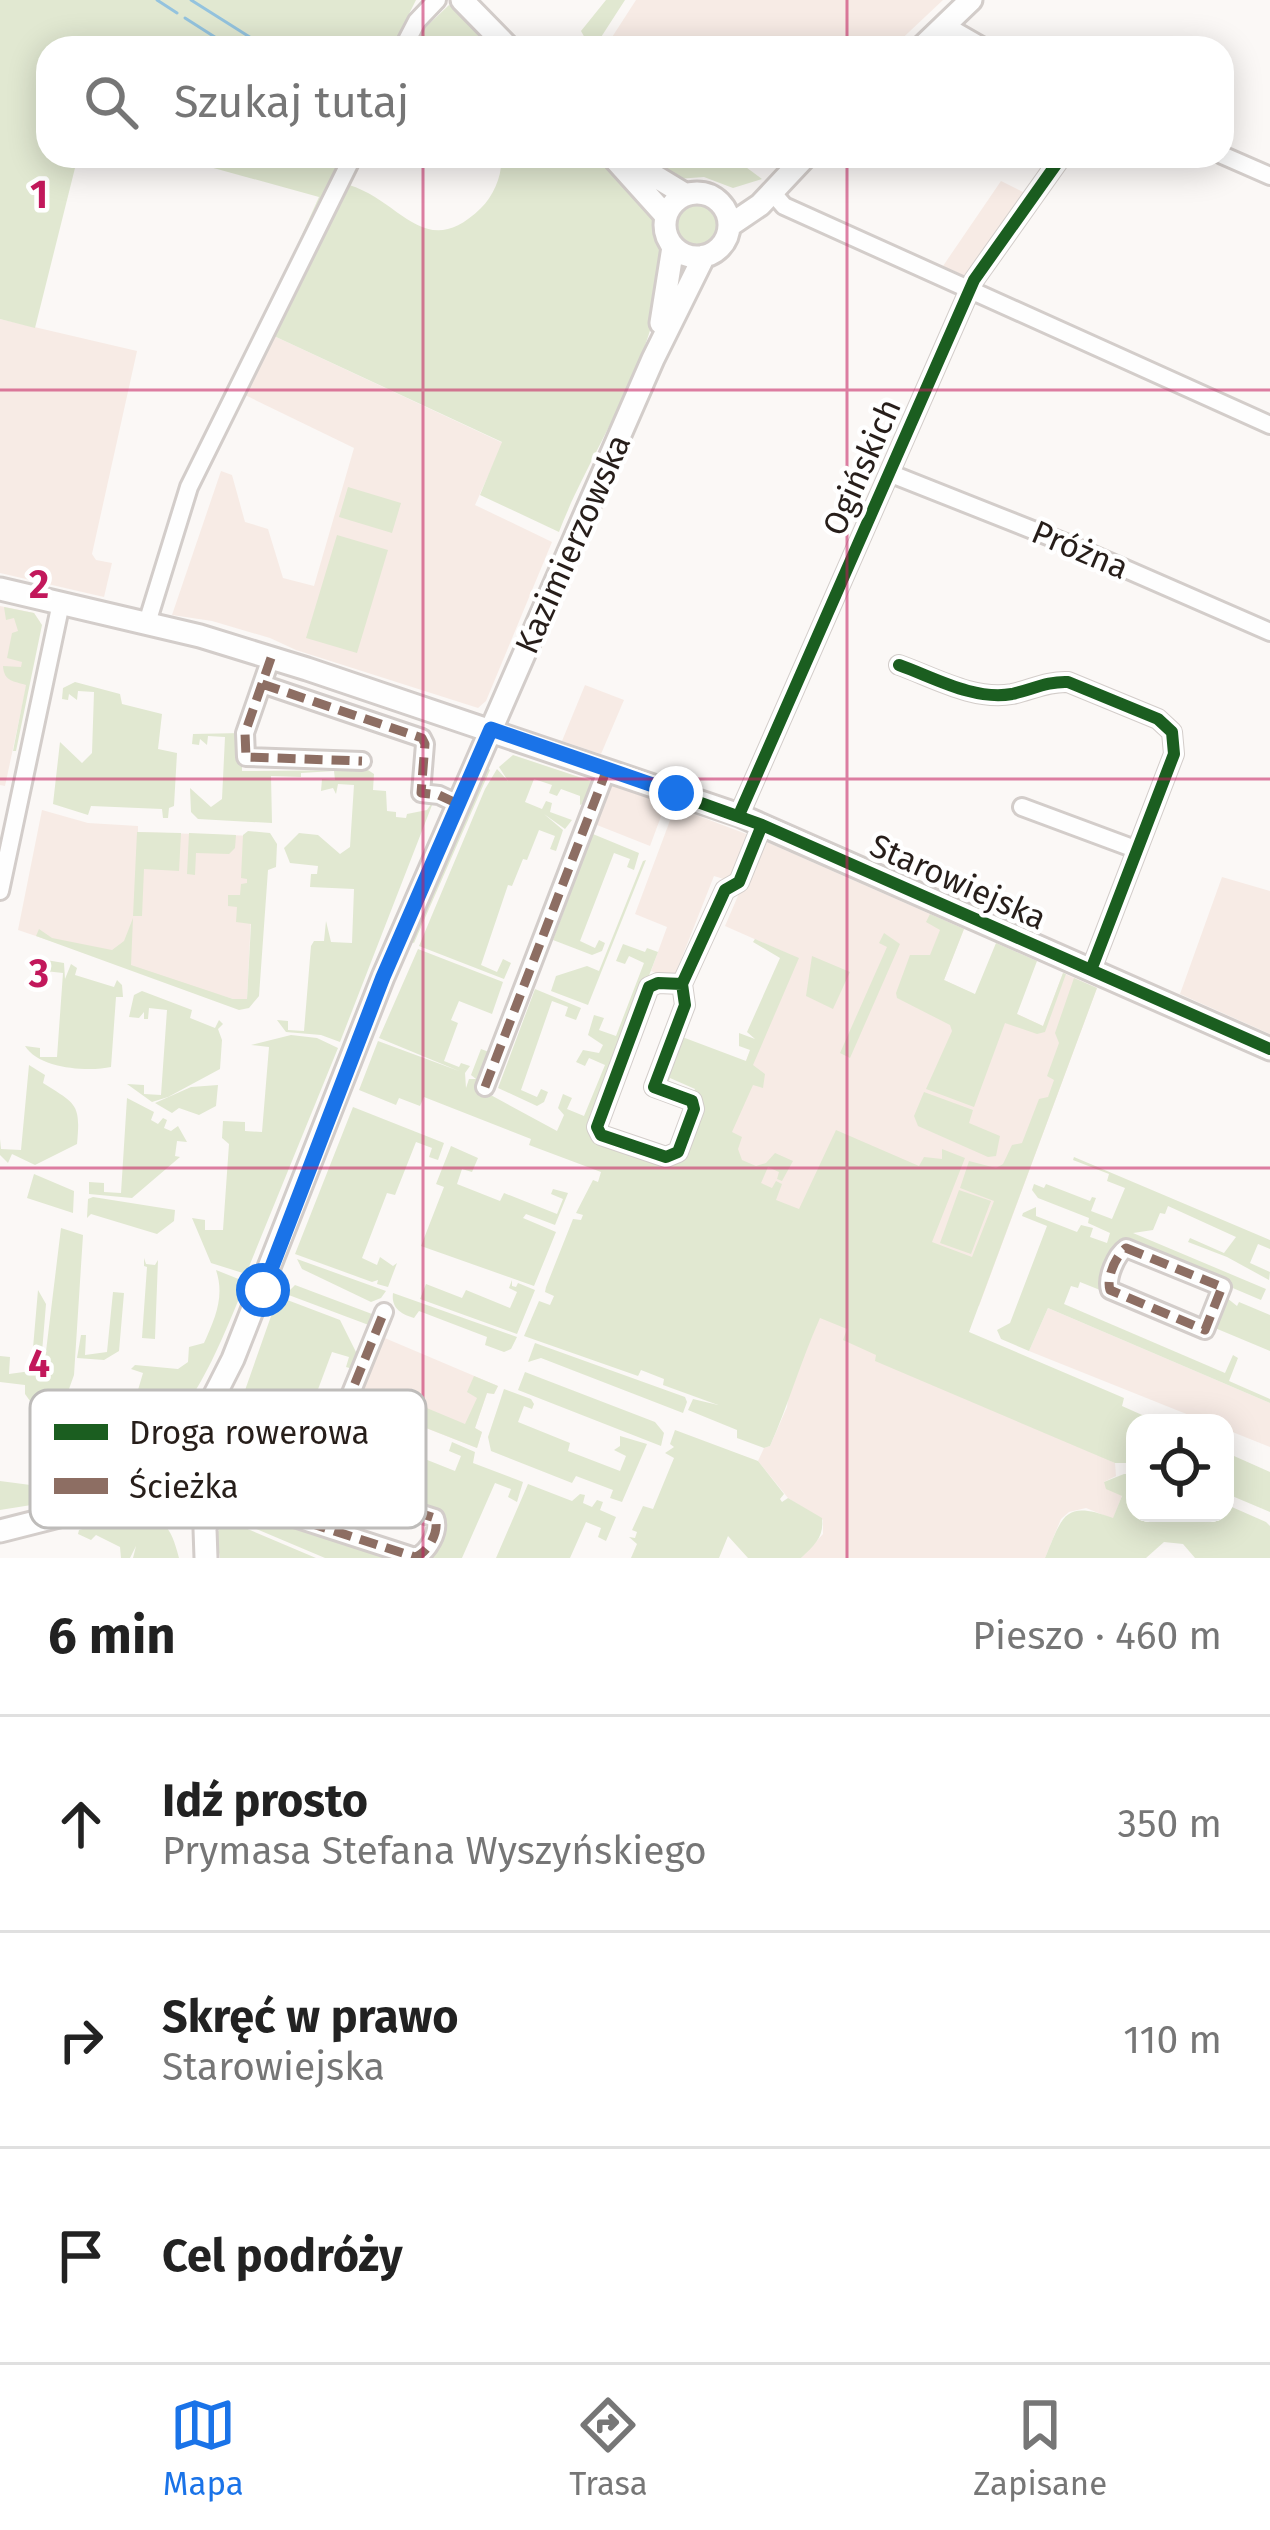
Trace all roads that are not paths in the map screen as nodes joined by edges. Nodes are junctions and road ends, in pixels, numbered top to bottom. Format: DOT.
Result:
graph roads {
  1 [pos="437,0"];
  2 [pos="462,0"];
  3 [pos="971,0"];
  4 [pos="945,25"];
  5 [pos="409,36"];
  6 [pos="497,36"];
  7 [pos="934,36"];
  8 [pos="964,36"];
  9 [pos="1234,160"];
  10 [pos="346,168"];
  11 [pos="623,168"];
  12 [pos="639,168"];
  13 [pos="794,168"];
  14 [pos="1054,168"];
  15 [pos="1270,176"];
  16 [pos="771,191"];
  17 [pos="686,195"];
  18 [pos="720,203"];
  19 [pos="666,216"];
  20 [pos="728,226"];
  21 [pos="673,247"];
  22 [pos="704,256"];
  23 [pos="969,290"];
  24 [pos="653,358"];
  25 [pos="1270,425"];
  26 [pos="889,473"];
  27 [pos="0,589"];
  28 [pos="61,603"];
  29 [pos="147,623"];
  30 [pos="1270,632"];
  31 [pos="271,658"];
  32 [pos="899,665"];
  33 [pos="262,684"];
  34 [pos="491,729"];
  35 [pos="362,761"];
  36 [pos="607,769"];
  37 [pos="458,804"];
  38 [pos="1022,807"];
  39 [pos="739,815"];
  40 [pos="762,825"];
  41 [pos="1135,849"];
  42 [pos="0,891"];
  43 [pos="1091,970"];
  44 [pos="682,984"];
  45 [pos="1270,1049"];
  46 [pos="485,1087"];
  47 [pos="384,1312"];
  48 [pos="1205,1330"];
  49 [pos="233,1359"];
  50 [pos="217,1390"];
  51 [pos="225,1390"];
  52 [pos="352,1390"];
  53 [pos="426,1516"];
  54 [pos="30,1523"];
  55 [pos="180,1528"];
  56 [pos="205,1528"];
  57 [pos="325,1528"];
  58 [pos="0,1531"];
  59 [pos="196,1558"];
  60 [pos="206,1558"];
  1 -- 5 [label="street"];
  2 -- 6 [label="main road"];
  3 -- 4 [label="main road"];
  4 -- 7 [label="main road"];
  4 -- 8 [label="street"];
  9 -- 15 [label="street"];
  10 -- 29 [label="street"];
  11 -- 19 [label="main road"];
  12 -- 17 [label="main road"];
  13 -- 16 [label="main road"];
  14 -- 23 [label="street, Ogińskich"];
  16 -- 18 [label="main road"];
  16 -- 20 [label="main road"];
  16 -- 23 [label="street"];
  17 -- 18 [label="main road"];
  17 -- 19 [label="main road"];
  18 -- 20 [label="main road"];
  19 -- 21 [label="main road"];
  20 -- 22 [label="main road"];
  21 -- 22 [label="main road"];
  21 -- 24 [label="main road, Kazimierzowska"];
  22 -- 24 [label="main road, Kazimierzowska"];
  23 -- 25 [label="street"];
  23 -- 26 [label="street, Ogińskich"];
  24 -- 34 [label="main road, Kazimierzowska"];
  26 -- 30 [label="street, Próżna"];
  26 -- 39 [label="street, Ogińskich"];
  27 -- 28 [label="main road, Starowiejska"];
  28 -- 29 [label="main road, Starowiejska"];
  28 -- 42 [label="street"];
  29 -- 31 [label="main road, Starowiejska"];
  31 -- 33 [label="street"];
  31 -- 34 [label="main road, Starowiejska"];
  32 -- 41 [label="street"];
  33 -- 35 [label="street"];
  33 -- 37 [label="street"];
  34 -- 36 [label="main road, Starowiejska"];
  34 -- 37 [label="main road, Kazimierzowska"];
  36 -- 39 [label="main road, Starowiejska"];
  36 -- 46 [label="street"];
  37 -- 49 [label="main road, Kazimierzowska"];
  38 -- 41 [label="street"];
  39 -- 40 [label="main road, Starowiejska"];
  40 -- 43 [label="main road, Starowiejska"];
  40 -- 44 [label="street"];
  41 -- 43 [label="street"];
  43 -- 45 [label="main road, Starowiejska"];
  44 -- 44 [label="street"];
  47 -- 52 [label="street"];
  48 -- 48 [label="street"];
  49 -- 50 [label="main road"];
  49 -- 51 [label="main road"];
  53 -- 57 [label="street"];
  54 -- 58 [label="main road"];
  55 -- 59 [label="main road"];
  56 -- 60 [label="main road"];
}
